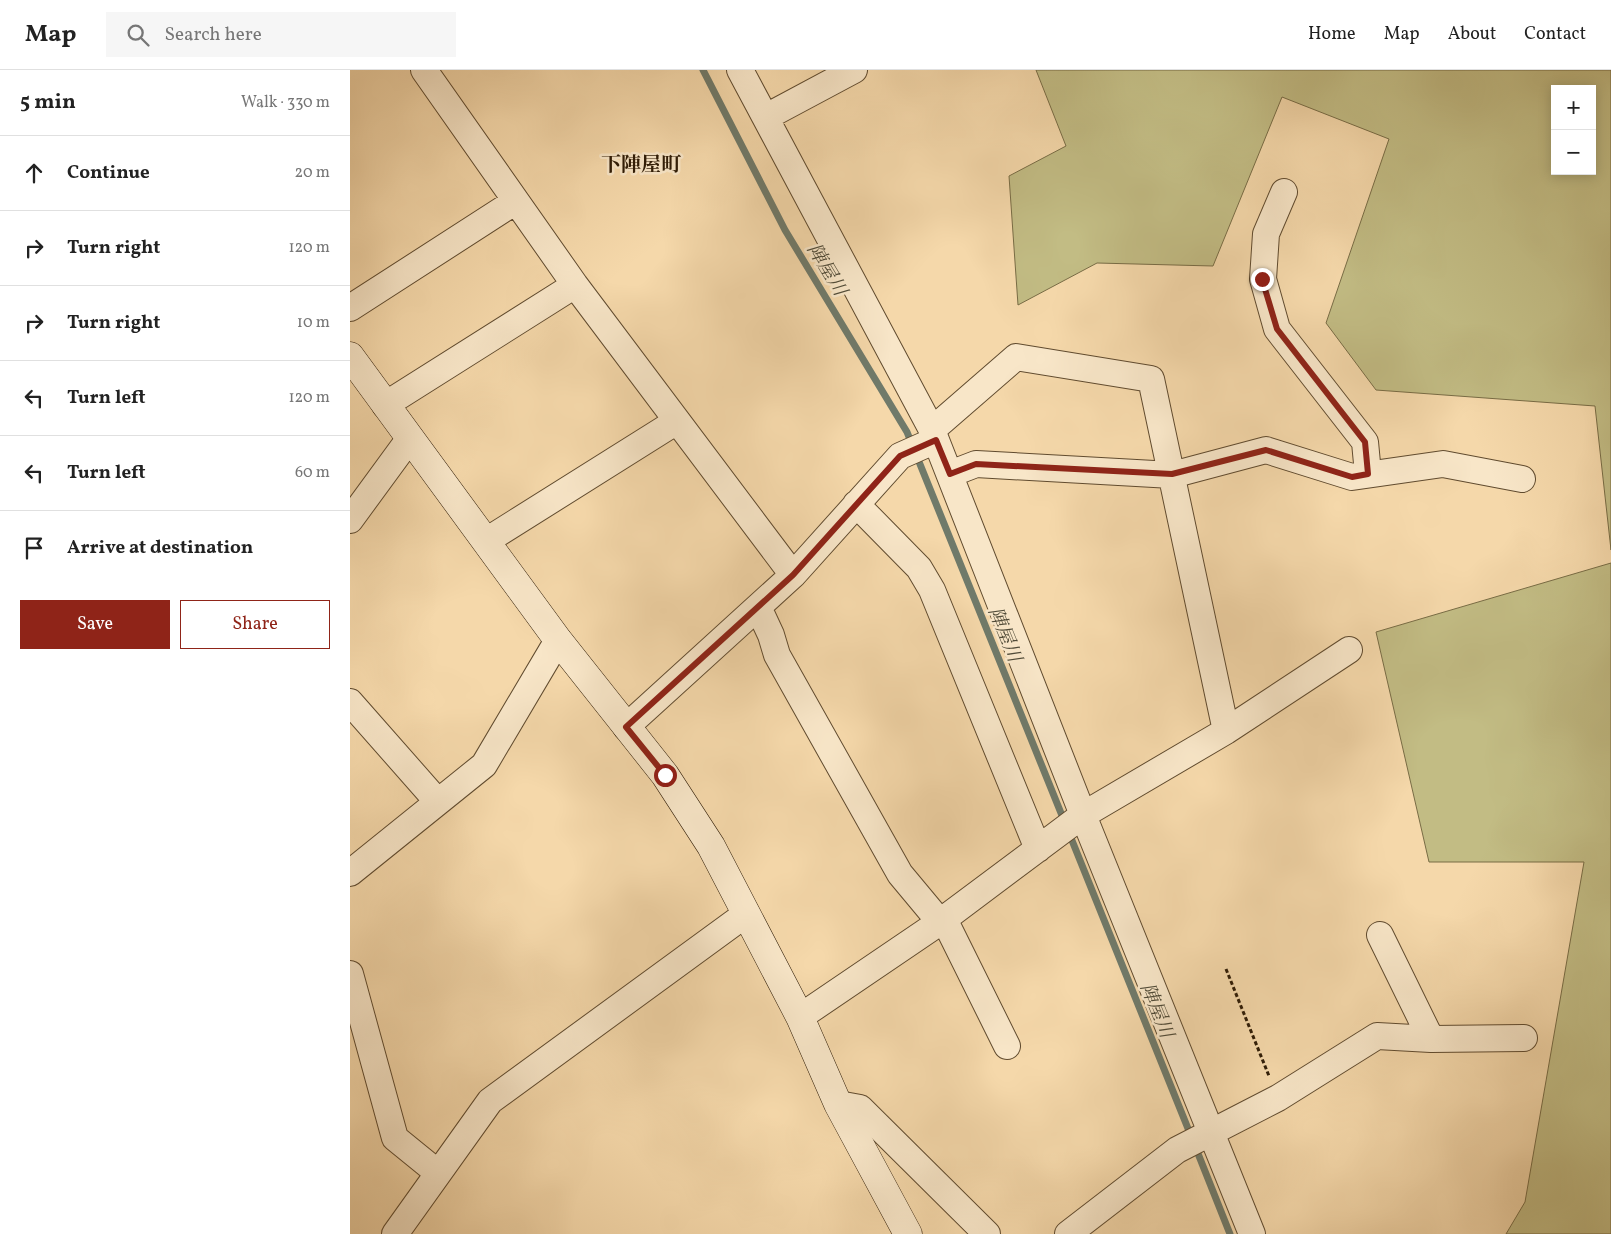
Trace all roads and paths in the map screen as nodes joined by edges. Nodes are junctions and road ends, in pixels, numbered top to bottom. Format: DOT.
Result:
graph roads {
  1 [pos="424,70"];
  2 [pos="740,70"];
  3 [pos="854,70"];
  4 [pos="766,117"];
  5 [pos="1284,192"];
  6 [pos="516,201"];
  7 [pos="575,285"];
  8 [pos="350,308"];
  9 [pos="350,356"];
  10 [pos="385,405"];
  11 [pos="677,421"];
  12 [pos="410,438"];
  13 [pos="925,442"];
  14 [pos="950,474"];
  15 [pos="1172,474"];
  16 [pos="1368,474"];
  17 [pos="1522,479"];
  18 [pos="856,504"];
  19 [pos="350,520"];
  20 [pos="486,541"];
  21 [pos="793,575"];
  22 [pos="758,607"];
  23 [pos="558,640"];
  24 [pos="1349,650"];
  25 [pos="350,702"];
  26 [pos="626,727"];
  27 [pos="1226,731"];
  28 [pos="438,802"];
  29 [pos="1063,830"];
  30 [pos="350,873"];
  31 [pos="746,914"];
  32 [pos="942,921"];
  33 [pos="1380,935"];
  34 [pos="1226,969"];
  35 [pos="350,974"];
  36 [pos="800,1017"];
  37 [pos="1524,1038"];
  38 [pos="1431,1039"];
  39 [pos="1007,1046"];
  40 [pos="1278,1098"];
  41 [pos="838,1104"];
  42 [pos="1200,1139"];
  43 [pos="438,1172"];
  44 [pos="904,1233"];
  45 [pos="395,1234"];
  46 [pos="987,1234"];
  47 [pos="1068,1234"];
  48 [pos="1252,1234"];
  1 -- 6 [label="street"];
  2 -- 4 [label="street"];
  3 -- 4 [label="street"];
  4 -- 13 [label="street"];
  5 -- 16 [label="street"];
  6 -- 7 [label="street"];
  6 -- 8 [label="street"];
  7 -- 10 [label="street"];
  7 -- 11 [label="street"];
  9 -- 10 [label="street"];
  10 -- 12 [label="street"];
  11 -- 20 [label="street"];
  11 -- 21 [label="street"];
  12 -- 19 [label="street"];
  12 -- 20 [label="street"];
  13 -- 14 [label="street"];
  13 -- 15 [label="street"];
  13 -- 18 [label="street"];
  14 -- 15 [label="street"];
  14 -- 29 [label="street"];
  15 -- 16 [label="street"];
  15 -- 27 [label="street"];
  16 -- 17 [label="street"];
  18 -- 21 [label="street"];
  18 -- 29 [label="street"];
  20 -- 23 [label="street"];
  21 -- 22 [label="street"];
  22 -- 26 [label="street"];
  22 -- 32 [label="street"];
  23 -- 26 [label="street"];
  23 -- 28 [label="street"];
  24 -- 27 [label="street"];
  25 -- 28 [label="street"];
  26 -- 31 [label="street"];
  27 -- 29 [label="street"];
  28 -- 30 [label="street"];
  29 -- 32 [label="street"];
  29 -- 42 [label="street"];
  31 -- 36 [label="street"];
  31 -- 43 [label="street"];
  32 -- 36 [label="street"];
  32 -- 39 [label="street"];
  33 -- 38 [label="street"];
  34 -- 40 [label="path"];
  35 -- 43 [label="street"];
  36 -- 41 [label="street"];
  37 -- 38 [label="street"];
  38 -- 40 [label="street"];
  40 -- 42 [label="street"];
  41 -- 44 [label="street"];
  41 -- 46 [label="street"];
  42 -- 47 [label="street"];
  42 -- 48 [label="street"];
  43 -- 45 [label="street"];
}
